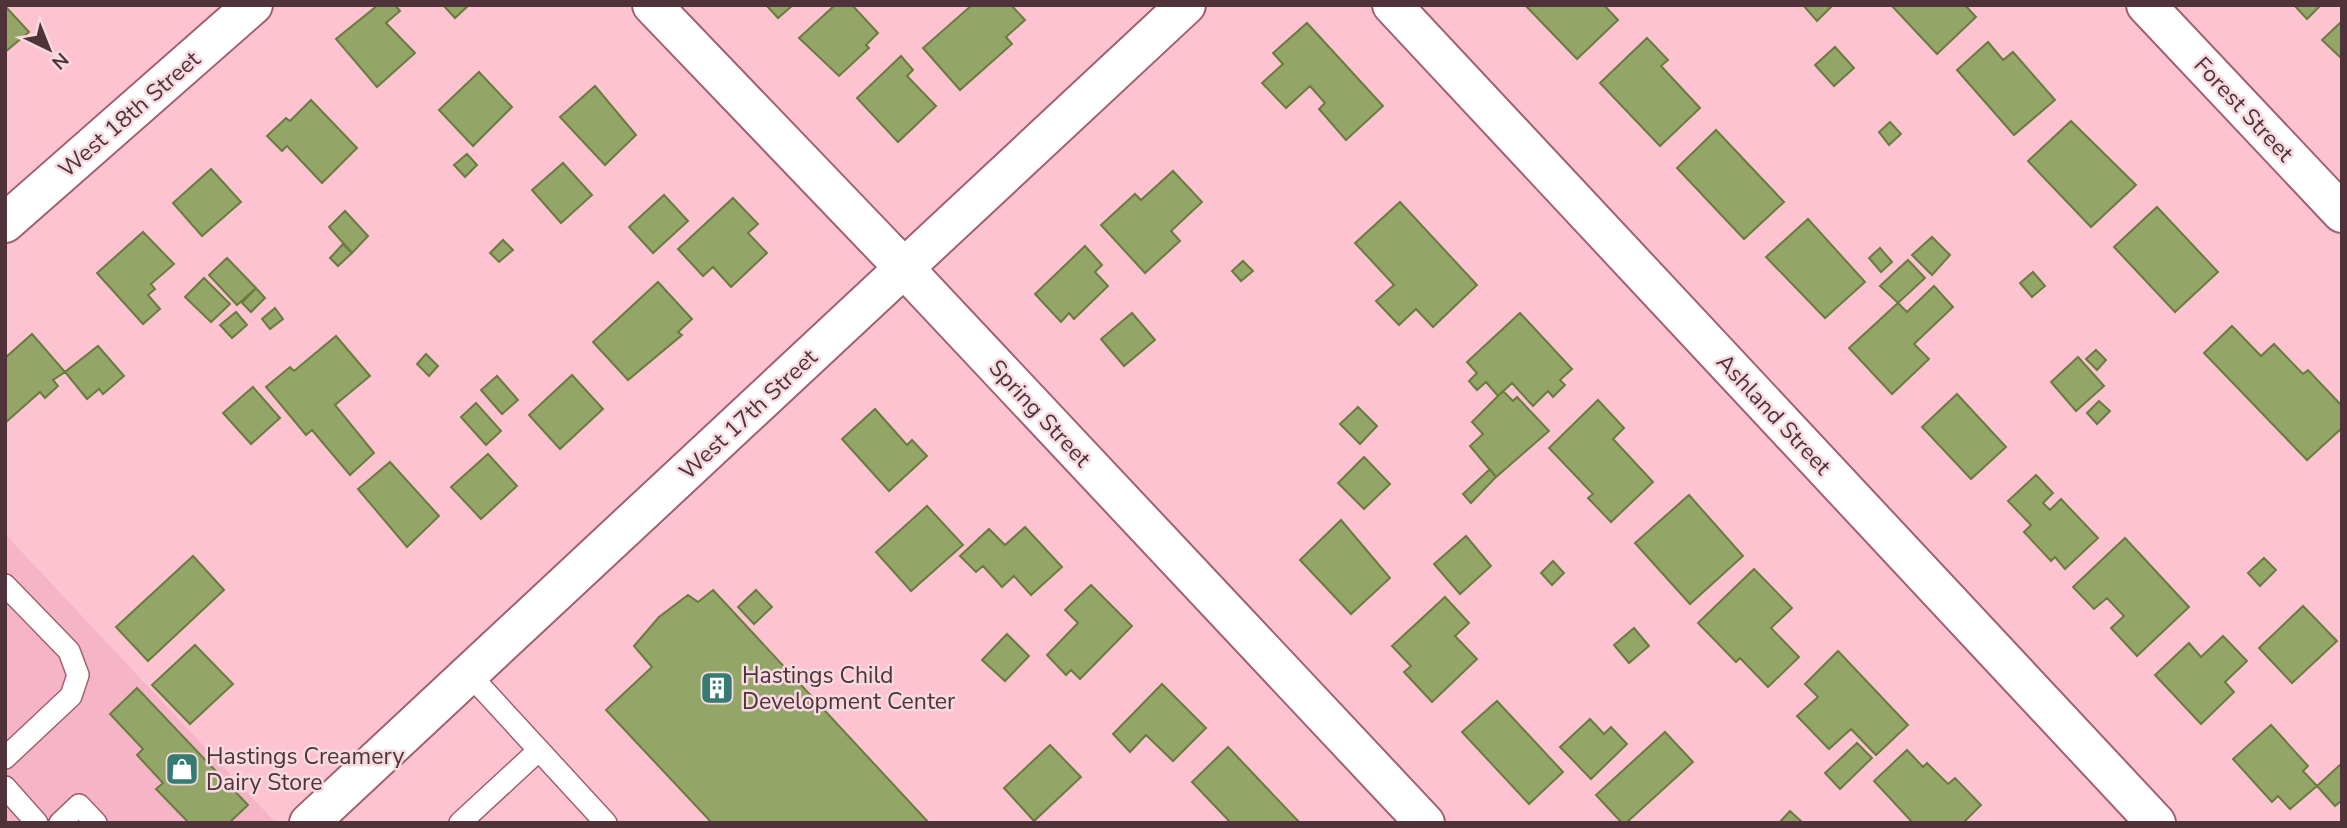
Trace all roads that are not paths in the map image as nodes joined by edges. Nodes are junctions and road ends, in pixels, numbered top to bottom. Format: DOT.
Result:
graph roads {
  1 [pos="652,5"];
  2 [pos="1186,5"];
  3 [pos="1392,5"];
  4 [pos="2146,5"];
  5 [pos="247,7"];
  6 [pos="2342,213"];
  7 [pos="5,223"];
  8 [pos="904,268"];
  9 [pos="5,585"];
  10 [pos="469,674"];
  11 [pos="539,750"];
  12 [pos="5,758"];
  13 [pos="5,787"];
  14 [pos="37,823"];
  15 [pos="60,823"];
  16 [pos="96,823"];
  17 [pos="309,823"];
  18 [pos="460,823"];
  19 [pos="606,823"];
  20 [pos="1425,823"];
  21 [pos="2156,823"];
  1 -- 8 [label="street, Spring Street"];
  2 -- 8 [label="street, West 17th Street"];
  3 -- 21 [label="street, Ashland Street"];
  4 -- 6 [label="street, Forest Street"];
  5 -- 7 [label="street, West 18th Street"];
  8 -- 10 [label="street, West 17th Street"];
  8 -- 20 [label="street, Spring Street"];
  9 -- 12 [label="lane"];
  10 -- 11 [label="lane"];
  10 -- 17 [label="street, West 17th Street"];
  11 -- 18 [label="lane"];
  11 -- 19 [label="lane"];
  13 -- 14 [label="lane"];
  15 -- 16 [label="lane"];
}
